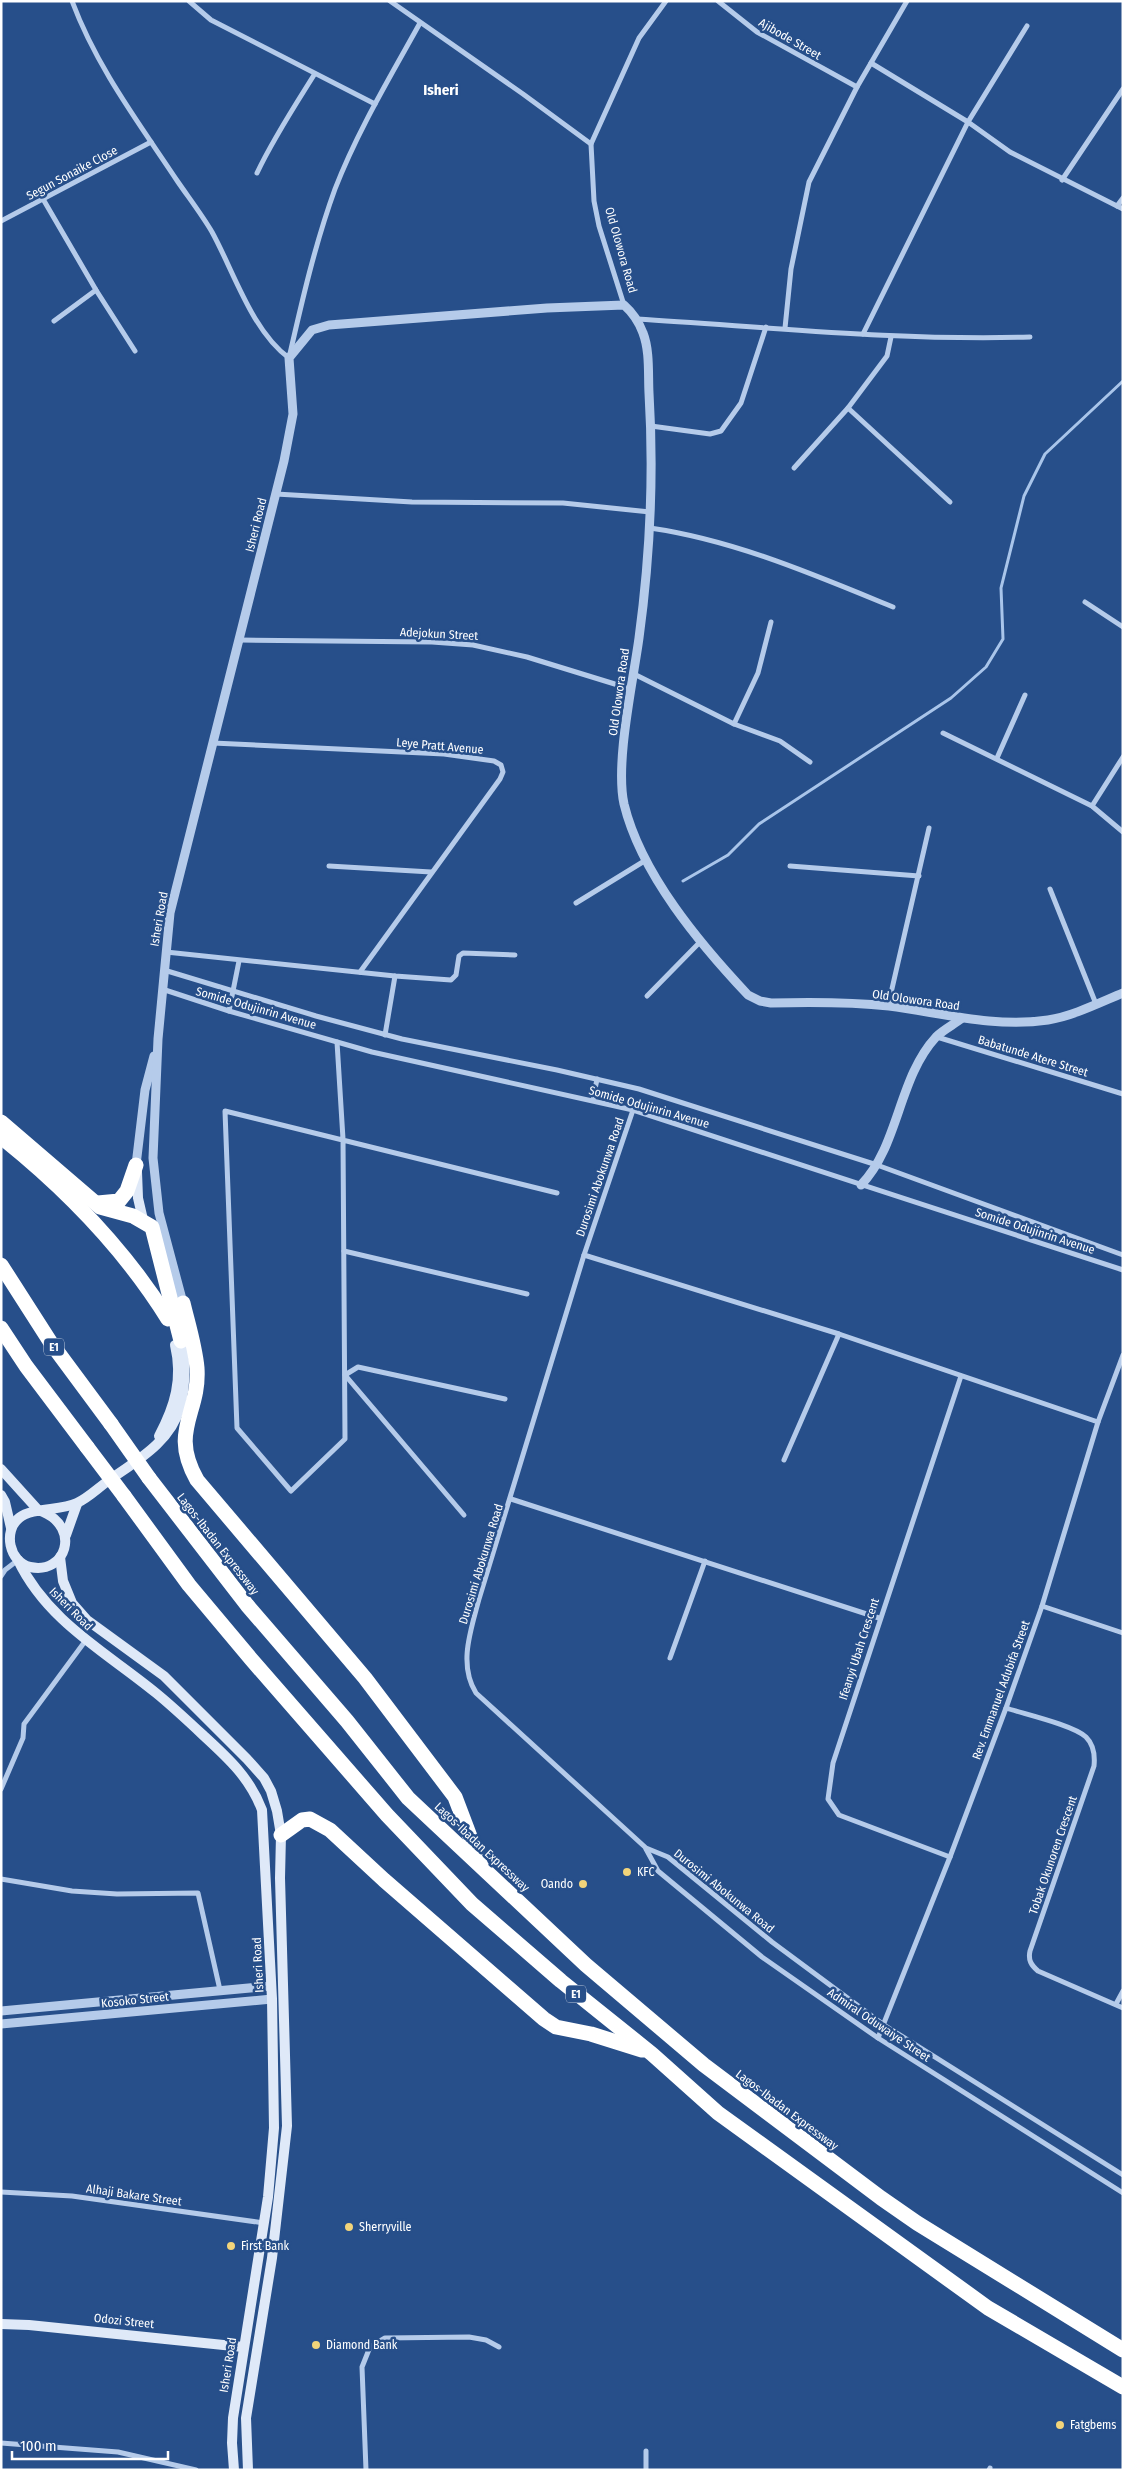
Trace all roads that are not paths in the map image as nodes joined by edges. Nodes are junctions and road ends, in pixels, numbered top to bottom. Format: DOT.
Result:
graph roads {
  1 [pos="72,1"];
  2 [pos="189,1"];
  3 [pos="390,1"];
  4 [pos="666,1"];
  5 [pos="718,1"];
  6 [pos="907,1"];
  7 [pos="420,23"];
  8 [pos="1027,26"];
  9 [pos="871,63"];
  10 [pos="314,75"];
  11 [pos="857,87"];
  12 [pos="1123,89"];
  13 [pos="375,104"];
  14 [pos="968,122"];
  15 [pos="151,142"];
  16 [pos="591,144"];
  17 [pos="257,173"];
  18 [pos="1062,180"];
  19 [pos="1123,198"];
  20 [pos="43,199"];
  21 [pos="1120,207"];
  22 [pos="1,221"];
  23 [pos="96,290"];
  24 [pos="624,305"];
  25 [pos="637,319"];
  26 [pos="54,321"];
  27 [pos="766,327"];
  28 [pos="785,328"];
  29 [pos="864,334"];
  30 [pos="891,337"];
  31 [pos="1030,337"];
  32 [pos="135,350"];
  33 [pos="289,358"];
  34 [pos="848,408"];
  35 [pos="651,426"];
  36 [pos="794,468"];
  37 [pos="276,494"];
  38 [pos="950,502"];
  39 [pos="650,512"];
  40 [pos="650,528"];
  41 [pos="1085,602"];
  42 [pos="893,607"];
  43 [pos="771,622"];
  44 [pos="1123,627"];
  45 [pos="240,640"];
  46 [pos="634,674"];
  47 [pos="631,689"];
  48 [pos="1025,695"];
  49 [pos="734,724"];
  50 [pos="943,733"];
  51 [pos="213,743"];
  52 [pos="1123,757"];
  53 [pos="996,758"];
  54 [pos="810,762"];
  55 [pos="1092,806"];
  56 [pos="929,828"];
  57 [pos="1123,832"];
  58 [pos="646,860"];
  59 [pos="329,866"];
  60 [pos="790,866"];
  61 [pos="431,872"];
  62 [pos="919,876"];
  63 [pos="1050,889"];
  64 [pos="576,903"];
  65 [pos="700,942"];
  66 [pos="166,952"];
  67 [pos="516,955"];
  68 [pos="239,961"];
  69 [pos="164,970"];
  70 [pos="360,972"];
  71 [pos="395,976"];
  72 [pos="162,989"];
  73 [pos="234,992"];
  74 [pos="1123,993"];
  75 [pos="647,996"];
  76 [pos="1096,1004"];
  77 [pos="888,1006"];
  78 [pos="229,1011"];
  79 [pos="961,1019"];
  80 [pos="385,1035"];
  81 [pos="936,1037"];
  82 [pos="158,1039"];
  83 [pos="337,1042"];
  84 [pos="597,1079"];
  85 [pos="1123,1094"];
  86 [pos="593,1100"];
  87 [pos="633,1110"];
  88 [pos="1,1122"];
  89 [pos="1,1137"];
  90 [pos="343,1139"];
  91 [pos="136,1165"];
  92 [pos="877,1166"];
  93 [pos="861,1185"];
  94 [pos="557,1193"];
  95 [pos="94,1202"];
  96 [pos="144,1222"];
  97 [pos="344,1251"];
  98 [pos="1123,1254"];
  99 [pos="584,1255"];
  100 [pos="1,1265"];
  101 [pos="1123,1270"];
  102 [pos="527,1294"];
  103 [pos="183,1304"];
  104 [pos="168,1319"];
  105 [pos="1,1328"];
  106 [pos="839,1334"];
  107 [pos="181,1341"];
  108 [pos="1123,1356"];
  109 [pos="344,1375"];
  110 [pos="961,1376"];
  111 [pos="505,1399"];
  112 [pos="1098,1422"];
  113 [pos="153,1448"];
  114 [pos="784,1460"];
  115 [pos="1,1469"];
  116 [pos="1,1494"];
  117 [pos="511,1499"];
  118 [pos="77,1504"];
  119 [pos="41,1512"];
  120 [pos="464,1515"];
  121 [pos="11,1528"];
  122 [pos="65,1536"];
  123 [pos="60,1557"];
  124 [pos="18,1560"];
  125 [pos="705,1561"];
  126 [pos="1,1576"];
  127 [pos="1042,1606"];
  128 [pos="880,1618"];
  129 [pos="1123,1633"];
  130 [pos="86,1640"];
  131 [pos="670,1658"];
  132 [pos="1006,1708"];
  133 [pos="1,1789"];
  134 [pos="281,1834"];
  135 [pos="646,1848"];
  136 [pos="950,1857"];
  137 [pos="483,1869"];
  138 [pos="1,1879"];
  139 [pos="271,1986"];
  140 [pos="220,1990"];
  141 [pos="1123,1992"];
  142 [pos="272,1999"];
  143 [pos="111,2001"];
  144 [pos="1116,2004"];
  145 [pos="1123,2008"];
  146 [pos="1,2011"];
  147 [pos="113,2016"];
  148 [pos="1,2024"];
  149 [pos="884,2025"];
  150 [pos="878,2038"];
  151 [pos="652,2054"];
  152 [pos="1123,2175"];
  153 [pos="1,2192"];
  154 [pos="1123,2193"];
  155 [pos="264,2223"];
  156 [pos="1,2324"];
  157 [pos="243,2347"];
  158 [pos="499,2347"];
  159 [pos="1123,2350"];
  160 [pos="1123,2387"];
  161 [pos="1,2443"];
  162 [pos="646,2451"];
  163 [pos="250,2468"];
  164 [pos="196,2470"];
  165 [pos="234,2470"];
  166 [pos="366,2470"];
  167 [pos="646,2470"];
  1 -- 15 [label="street"];
  2 -- 10 [label="street"];
  3 -- 7 [label="street"];
  4 -- 16 [label="street, Old Olowora Road"];
  5 -- 11 [label="street, Ajibode Street"];
  6 -- 9 [label="street"];
  7 -- 13 [label="street"];
  7 -- 16 [label="street"];
  8 -- 14 [label="street"];
  9 -- 11 [label="street"];
  9 -- 14 [label="street"];
  10 -- 13 [label="street"];
  10 -- 17 [label="street"];
  11 -- 28 [label="street"];
  12 -- 18 [label="street"];
  13 -- 33 [label="street"];
  14 -- 18 [label="street"];
  14 -- 29 [label="street"];
  15 -- 20 [label="street, Segun Sonaike Close"];
  15 -- 33 [label="street"];
  16 -- 24 [label="street, Old Olowora Road"];
  18 -- 21 [label="street"];
  19 -- 21 [label="street"];
  20 -- 22 [label="street, Segun Sonaike Close"];
  20 -- 23 [label="street"];
  23 -- 26 [label="street"];
  23 -- 32 [label="street"];
  24 -- 25 [label="street, Old Olowora Road"];
  24 -- 33 [label="street"];
  25 -- 27 [label="street"];
  25 -- 35 [label="street, Old Olowora Road"];
  27 -- 28 [label="street"];
  27 -- 35 [label="street"];
  28 -- 29 [label="street"];
  29 -- 30 [label="street"];
  30 -- 31 [label="street"];
  30 -- 34 [label="street"];
  33 -- 37 [label="street, Isheri Road"];
  34 -- 36 [label="street"];
  34 -- 38 [label="street"];
  35 -- 39 [label="street, Old Olowora Road"];
  37 -- 39 [label="street"];
  37 -- 45 [label="street, Isheri Road"];
  39 -- 40 [label="street, Old Olowora Road"];
  40 -- 42 [label="street"];
  40 -- 46 [label="street, Old Olowora Road"];
  41 -- 44 [label="street"];
  43 -- 49 [label="street"];
  45 -- 47 [label="street, Adejokun Street"];
  45 -- 51 [label="street, Isheri Road"];
  46 -- 47 [label="street, Old Olowora Road"];
  46 -- 49 [label="street"];
  47 -- 58 [label="street, Old Olowora Road"];
  48 -- 53 [label="street"];
  49 -- 54 [label="street"];
  50 -- 53 [label="street"];
  51 -- 61 [label="street, Leye Pratt Avenue"];
  51 -- 66 [label="street, Isheri Road"];
  52 -- 55 [label="street"];
  53 -- 55 [label="street"];
  55 -- 57 [label="street"];
  56 -- 62 [label="street"];
  58 -- 64 [label="street"];
  58 -- 65 [label="street, Old Olowora Road"];
  59 -- 61 [label="street"];
  60 -- 62 [label="street"];
  61 -- 70 [label="street, Leye Pratt Avenue"];
  62 -- 77 [label="street"];
  63 -- 76 [label="street"];
  65 -- 75 [label="street"];
  65 -- 77 [label="street, Old Olowora Road"];
  66 -- 68 [label="street"];
  66 -- 69 [label="street, Isheri Road"];
  67 -- 71 [label="street"];
  68 -- 70 [label="street"];
  68 -- 73 [label="street"];
  69 -- 72 [label="street, Isheri Road"];
  69 -- 73 [label="street"];
  70 -- 71 [label="street"];
  71 -- 80 [label="street"];
  72 -- 78 [label="street, Somide Odujinrin Avenue"];
  72 -- 82 [label="street, Isheri Road"];
  73 -- 78 [label="street"];
  73 -- 80 [label="street"];
  74 -- 76 [label="street, Old Olowora Road"];
  76 -- 79 [label="street, Old Olowora Road"];
  77 -- 79 [label="street, Old Olowora Road"];
  78 -- 83 [label="street, Somide Odujinrin Avenue"];
  79 -- 81 [label="street"];
  80 -- 84 [label="street"];
  81 -- 85 [label="street, Babatunde Atere Street"];
  81 -- 92 [label="street"];
  82 -- 91 [label="street, Isheri Road"];
  82 -- 103 [label="street, Isheri Road"];
  83 -- 86 [label="street, Somide Odujinrin Avenue"];
  83 -- 90 [label="street"];
  84 -- 86 [label="street"];
  84 -- 92 [label="street"];
  86 -- 87 [label="street, Somide Odujinrin Avenue"];
  87 -- 93 [label="street, Somide Odujinrin Avenue"];
  87 -- 99 [label="street, Durosimi Abokunwa Road"];
  88 -- 95 [label="highway"];
  89 -- 104 [label="highway"];
  90 -- 94 [label="street"];
  90 -- 97 [label="street"];
  90 -- 109 [label="street"];
  91 -- 95 [label="highway"];
  91 -- 96 [label="main road, Isheri Road"];
  92 -- 93 [label="street"];
  92 -- 98 [label="street"];
  93 -- 101 [label="street, Somide Odujinrin Avenue"];
  95 -- 96 [label="highway"];
  96 -- 104 [label="main road, Isheri Road"];
  96 -- 107 [label="highway"];
  97 -- 102 [label="street"];
  97 -- 109 [label="street"];
  99 -- 106 [label="street"];
  99 -- 117 [label="street, Durosimi Abokunwa Road"];
  100 -- 137 [label="highway, Lagos-Ibadan Expressway / E1, bridge"];
  103 -- 107 [label="main road, Isheri Road"];
  103 -- 137 [label="highway"];
  104 -- 113 [label="main road, Isheri Road"];
  105 -- 151 [label="highway, E1, bridge"];
  106 -- 110 [label="street"];
  106 -- 114 [label="street"];
  107 -- 113 [label="main road, Isheri Road"];
  108 -- 112 [label="street, Rev. Emmanuel Adubifa Street"];
  109 -- 111 [label="street"];
  109 -- 120 [label="street"];
  110 -- 112 [label="street"];
  110 -- 128 [label="street, Ifeanyi Ubah Crescent"];
  112 -- 127 [label="street, Rev. Emmanuel Adubifa Street"];
  113 -- 118 [label="main road, Isheri Road"];
  115 -- 119 [label="main road"];
  116 -- 121 [label="main road"];
  117 -- 125 [label="street"];
  117 -- 135 [label="street, Durosimi Abokunwa Road"];
  118 -- 119 [label="main road, Isheri Road"];
  118 -- 122 [label="main road, Isheri Road"];
  119 -- 121 [label="main road, Isheri Road"];
  119 -- 122 [label="main road"];
  121 -- 124 [label="main road, Isheri Road"];
  122 -- 123 [label="main road, Isheri Road"];
  123 -- 124 [label="main road"];
  123 -- 134 [label="main road, Isheri Road"];
  124 -- 126 [label="street"];
  124 -- 130 [label="main road, Isheri Road"];
  125 -- 128 [label="street"];
  125 -- 131 [label="street"];
  127 -- 129 [label="street"];
  127 -- 132 [label="street, Rev. Emmanuel Adubifa Street"];
  128 -- 136 [label="street, Ifeanyi Ubah Crescent"];
  130 -- 133 [label="street"];
  130 -- 139 [label="main road, Isheri Road"];
  132 -- 136 [label="street, Rev. Emmanuel Adubifa Street"];
  132 -- 144 [label="street, Tobak Okunoren Crescent"];
  134 -- 151 [label="highway"];
  134 -- 163 [label="main road, Isheri Road"];
  135 -- 149 [label="street, Durosimi Abokunwa Road"];
  135 -- 150 [label="street, Admiral Oduwaiye Street"];
  136 -- 149 [label="street, Rev. Emmanuel Adubifa Street"];
  137 -- 159 [label="highway, Lagos-Ibadan Expressway / E1"];
  138 -- 140 [label="street"];
  139 -- 140 [label="street, Kosoko Street"];
  139 -- 142 [label="main road, Isheri Road"];
  140 -- 143 [label="street, Kosoko Street"];
  141 -- 144 [label="street"];
  142 -- 147 [label="street, Kosoko Street"];
  142 -- 155 [label="main road, Isheri Road"];
  143 -- 146 [label="street, Kosoko Street"];
  143 -- 147 [label="street"];
  144 -- 145 [label="street, Tobak Okunoren Crescent"];
  147 -- 148 [label="street, Kosoko Street"];
  149 -- 150 [label="street, Rev. Emmanuel Adubifa Street"];
  149 -- 152 [label="street, Admiral Oduwaiye Street"];
  150 -- 154 [label="street, Admiral Oduwaiye Street"];
  151 -- 160 [label="highway, E1"];
  153 -- 155 [label="street, Alhaji Bakare Street"];
  155 -- 157 [label="main road, Isheri Road"];
  156 -- 157 [label="main road, Odozi Street"];
  157 -- 165 [label="main road, Isheri Road"];
  158 -- 166 [label="street"];
  161 -- 164 [label="street"];
  162 -- 167 [label="street"];
}
